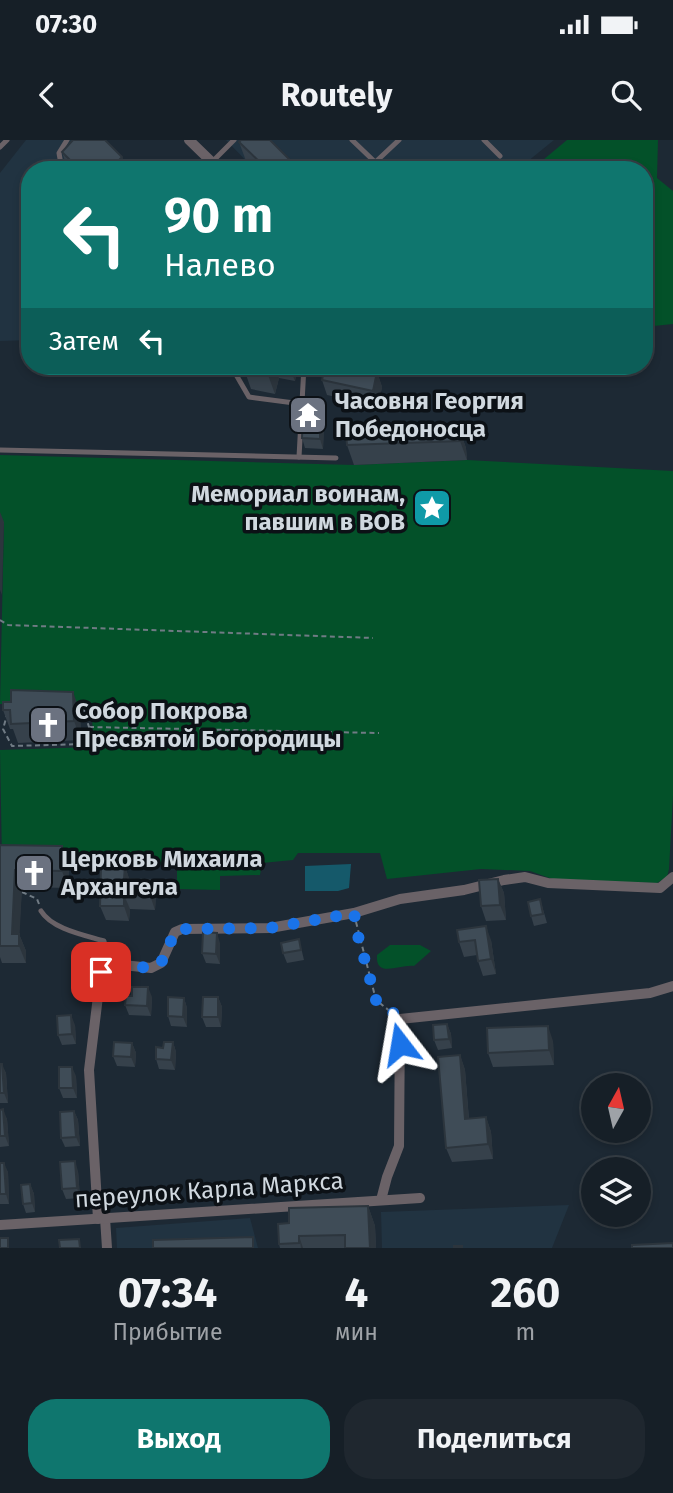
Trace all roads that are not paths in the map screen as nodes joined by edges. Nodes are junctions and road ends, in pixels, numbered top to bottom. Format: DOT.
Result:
graph roads {
  1 [pos="7,140"];
  2 [pos="66,140"];
  3 [pos="189,140"];
  4 [pos="234,140"];
  5 [pos="352,140"];
  6 [pos="399,140"];
  7 [pos="484,140"];
  8 [pos="0,147"];
  9 [pos="500,156"];
  10 [pos="60,161"];
  11 [pos="211,161"];
  12 [pos="219,161"];
  13 [pos="374,161"];
  14 [pos="376,161"];
  15 [pos="236,375"];
  16 [pos="304,375"];
  17 [pos="302,404"];
  18 [pos="0,450"];
  19 [pos="299,457"];
  20 [pos="336,457"];
  21 [pos="673,877"];
  22 [pos="41,911"];
  23 [pos="101,972"];
  24 [pos="673,985"];
  25 [pos="420,1198"];
  26 [pos="381,1200"];
  27 [pos="102,1219"];
  28 [pos="0,1225"];
  29 [pos="107,1248"];
  1 -- 8 [label="lane"];
  2 -- 10 [label="lane"];
  3 -- 11 [label="street"];
  4 -- 12 [label="lane"];
  5 -- 13 [label="lane"];
  6 -- 14 [label="lane"];
  7 -- 9 [label="lane"];
  15 -- 17 [label="lane"];
  16 -- 17 [label="lane"];
  17 -- 19 [label="lane"];
  18 -- 19 [label="lane"];
  19 -- 20 [label="lane"];
  21 -- 23 [label="street"];
  22 -- 23 [label="lane"];
  23 -- 27 [label="street"];
  24 -- 26 [label="street"];
  25 -- 26 [label="street, переулок Карла Маркса"];
  26 -- 27 [label="street, переулок Карла Маркса"];
  27 -- 28 [label="street, переулок Карла Маркса"];
  27 -- 29 [label="street"];
}
